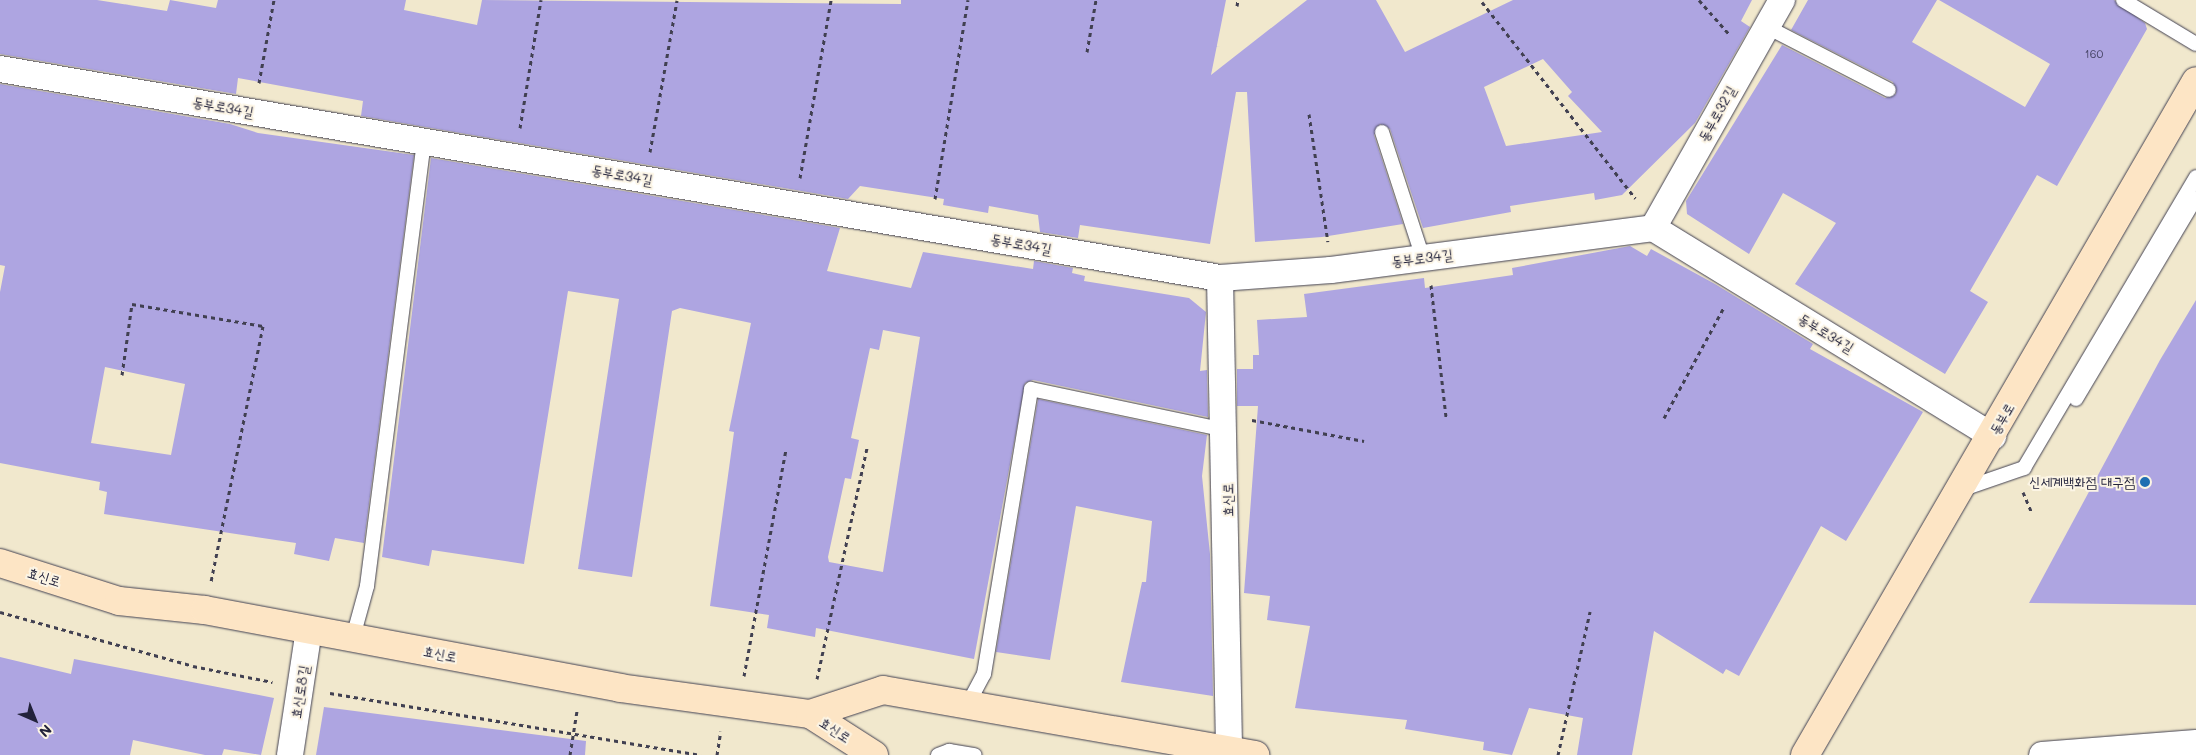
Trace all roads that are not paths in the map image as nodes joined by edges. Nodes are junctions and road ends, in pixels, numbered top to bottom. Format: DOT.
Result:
graph roads {
  1 [pos="1782,0"];
  2 [pos="2123,0"];
  3 [pos="1767,27"];
  4 [pos="2196,44"];
  5 [pos="0,69"];
  6 [pos="2196,81"];
  7 [pos="1889,90"];
  8 [pos="1382,132"];
  9 [pos="424,142"];
  10 [pos="2196,177"];
  11 [pos="2196,198"];
  12 [pos="1653,228"];
  13 [pos="1425,258"];
  14 [pos="1220,278"];
  15 [pos="1226,422"];
  16 [pos="1993,436"];
  17 [pos="2024,468"];
  18 [pos="1959,491"];
  19 [pos="0,563"];
  20 [pos="309,630"];
  21 [pos="353,637"];
  22 [pos="969,702"];
  23 [pos="810,714"];
  24 [pos="2196,731"];
  25 [pos="2196,743"];
  26 [pos="2108,750"];
  27 [pos="1242,753"];
  28 [pos="290,755"];
  29 [pos="874,755"];
  30 [pos="938,755"];
  31 [pos="975,755"];
  32 [pos="1805,755"];
  33 [pos="2042,755"];
  1 -- 3 [label="street, 동부로32길"];
  2 -- 4 [label="lane"];
  3 -- 7 [label="lane"];
  3 -- 12 [label="street, 동부로32길"];
  5 -- 9 [label="street, 동부로34길"];
  6 -- 16 [label="main road, 동부로"];
  8 -- 13 [label="lane"];
  9 -- 14 [label="street, 동부로34길"];
  9 -- 21 [label="lane"];
  10 -- 17 [label="lane"];
  11 -- 17 [label="lane"];
  12 -- 13 [label="street, 동부로34길"];
  12 -- 16 [label="street, 동부로34길"];
  13 -- 14 [label="street, 동부로34길"];
  14 -- 15 [label="street, 효신로"];
  15 -- 22 [label="lane"];
  15 -- 27 [label="street, 효신로"];
  16 -- 18 [label="main road, 동부로"];
  17 -- 18 [label="lane"];
  18 -- 32 [label="main road, 동부로"];
  19 -- 20 [label="main road, 효신로"];
  20 -- 21 [label="main road, 효신로"];
  20 -- 28 [label="street, 효신로8길"];
  21 -- 23 [label="main road, 효신로"];
  22 -- 23 [label="main road"];
  22 -- 27 [label="main road"];
  23 -- 29 [label="main road, 효신로"];
  24 -- 26 [label="lane"];
  25 -- 26 [label="street"];
  26 -- 33 [label="street"];
  30 -- 31 [label="lane"];
}
